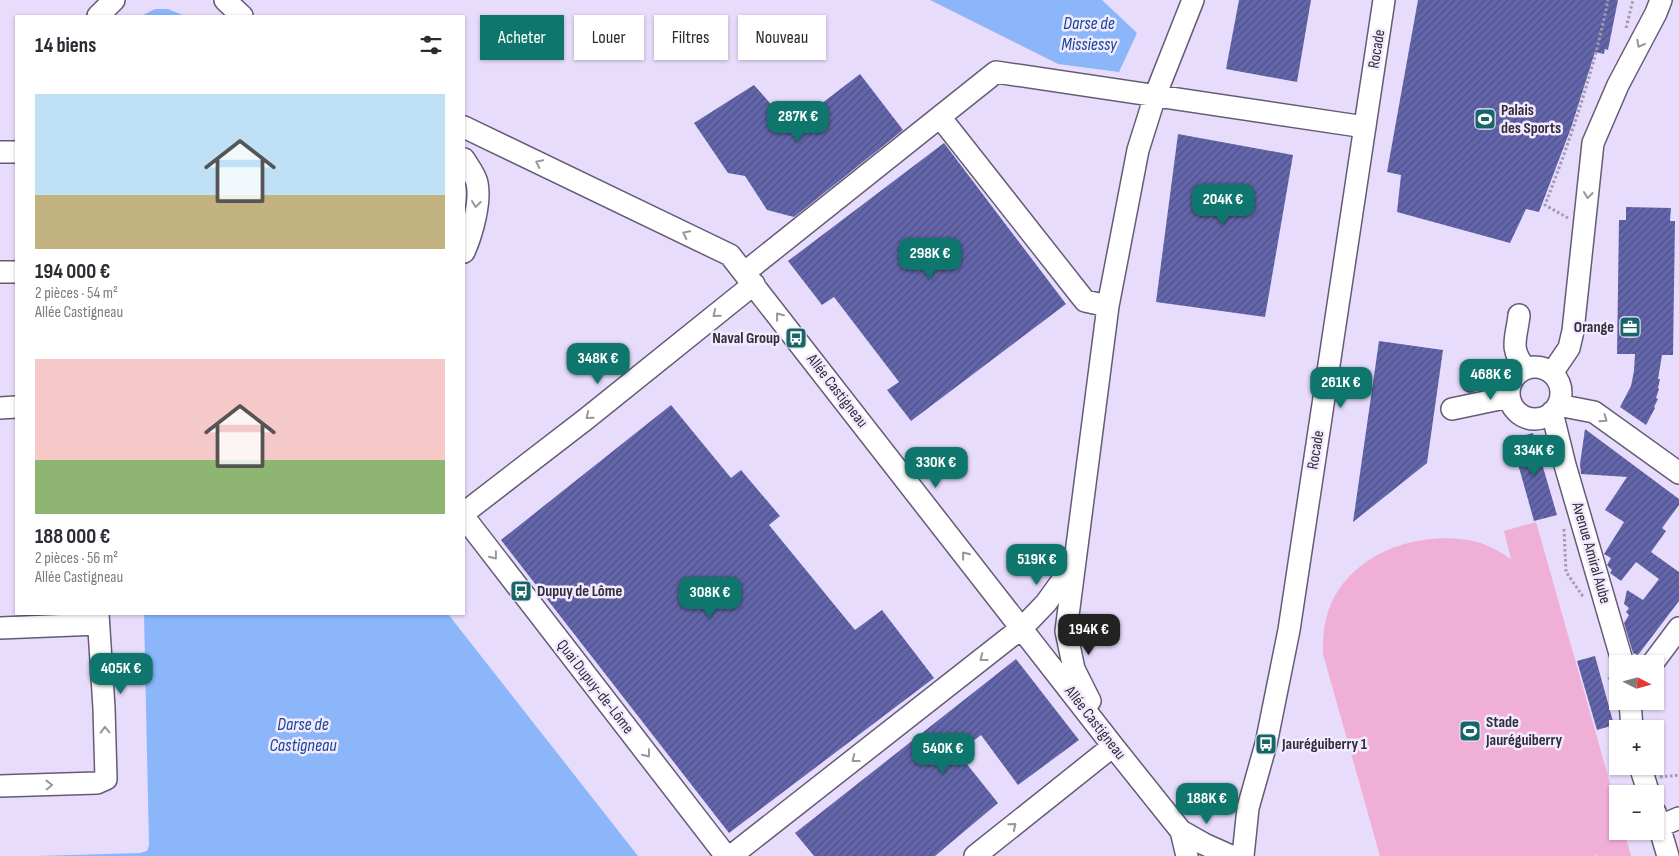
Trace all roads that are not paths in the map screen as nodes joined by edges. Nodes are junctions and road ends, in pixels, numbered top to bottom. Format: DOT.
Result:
graph roads {
  1 [pos="114,0"];
  2 [pos="226,0"];
  3 [pos="1193,0"];
  4 [pos="1384,0"];
  5 [pos="1661,0"];
  6 [pos="99,15"];
  7 [pos="241,15"];
  8 [pos="1155,96"];
  9 [pos="940,117"];
  10 [pos="465,127"];
  11 [pos="1365,127"];
  12 [pos="0,152"];
  13 [pos="15,152"];
  14 [pos="465,161"];
  15 [pos="465,249"];
  16 [pos="0,272"];
  17 [pos="15,272"];
  18 [pos="749,278"];
  19 [pos="1108,306"];
  20 [pos="1519,315"];
  21 [pos="1526,368"];
  22 [pos="1552,373"];
  23 [pos="1509,398"];
  24 [pos="15,407"];
  25 [pos="0,408"];
  26 [pos="1555,408"];
  27 [pos="1452,409"];
  28 [pos="1679,473"];
  29 [pos="465,512"];
  30 [pos="465,518"];
  31 [pos="1074,565"];
  32 [pos="98,619"];
  33 [pos="0,628"];
  34 [pos="1021,628"];
  35 [pos="1679,628"];
  36 [pos="1620,655"];
  37 [pos="1659,655"];
  38 [pos="1113,746"];
  39 [pos="0,786"];
  40 [pos="1248,808"];
  41 [pos="1665,819"];
  42 [pos="1181,831"];
  43 [pos="1218,854"];
  44 [pos="726,856"];
  45 [pos="731,856"];
  46 [pos="975,856"];
  47 [pos="1187,856"];
  48 [pos="1243,856"];
  49 [pos="1668,856"];
  1 -- 6 [label="street"];
  2 -- 7 [label="street"];
  3 -- 8 [label="street"];
  4 -- 11 [label="street, Rocade"];
  5 -- 22 [label="street, one-way"];
  8 -- 9 [label="street"];
  8 -- 11 [label="street"];
  8 -- 19 [label="street"];
  9 -- 18 [label="street"];
  9 -- 19 [label="street"];
  18 -- 10 [label="street, Allée Castigneau, one-way"];
  11 -- 40 [label="street, Rocade"];
  12 -- 13 [label="street"];
  14 -- 15 [label="street, one-way"];
  16 -- 17 [label="street"];
  18 -- 29 [label="street, one-way"];
  34 -- 18 [label="street, Allée Castigneau, one-way"];
  19 -- 31 [label="street"];
  20 -- 21 [label="street"];
  21 -- 22 [label="street"];
  21 -- 23 [label="street"];
  22 -- 26 [label="street"];
  23 -- 26 [label="street"];
  23 -- 27 [label="street"];
  24 -- 25 [label="street"];
  26 -- 28 [label="street, one-way"];
  26 -- 36 [label="street, Avenue Amiral Aube"];
  30 -- 44 [label="street, Quai Dupuy-de-Lôme, one-way"];
  31 -- 34 [label="street"];
  31 -- 38 [label="street"];
  32 -- 33 [label="street"];
  39 -- 32 [label="street, one-way"];
  34 -- 38 [label="street, Allée Castigneau"];
  34 -- 45 [label="street, one-way"];
  35 -- 37 [label="street"];
  38 -- 42 [label="street, Allée Castigneau"];
  46 -- 38 [label="street, one-way"];
  40 -- 43 [label="street"];
  40 -- 48 [label="street"];
  41 -- 49 [label="street"];
  42 -- 43 [label="street"];
  42 -- 47 [label="street"];
}
